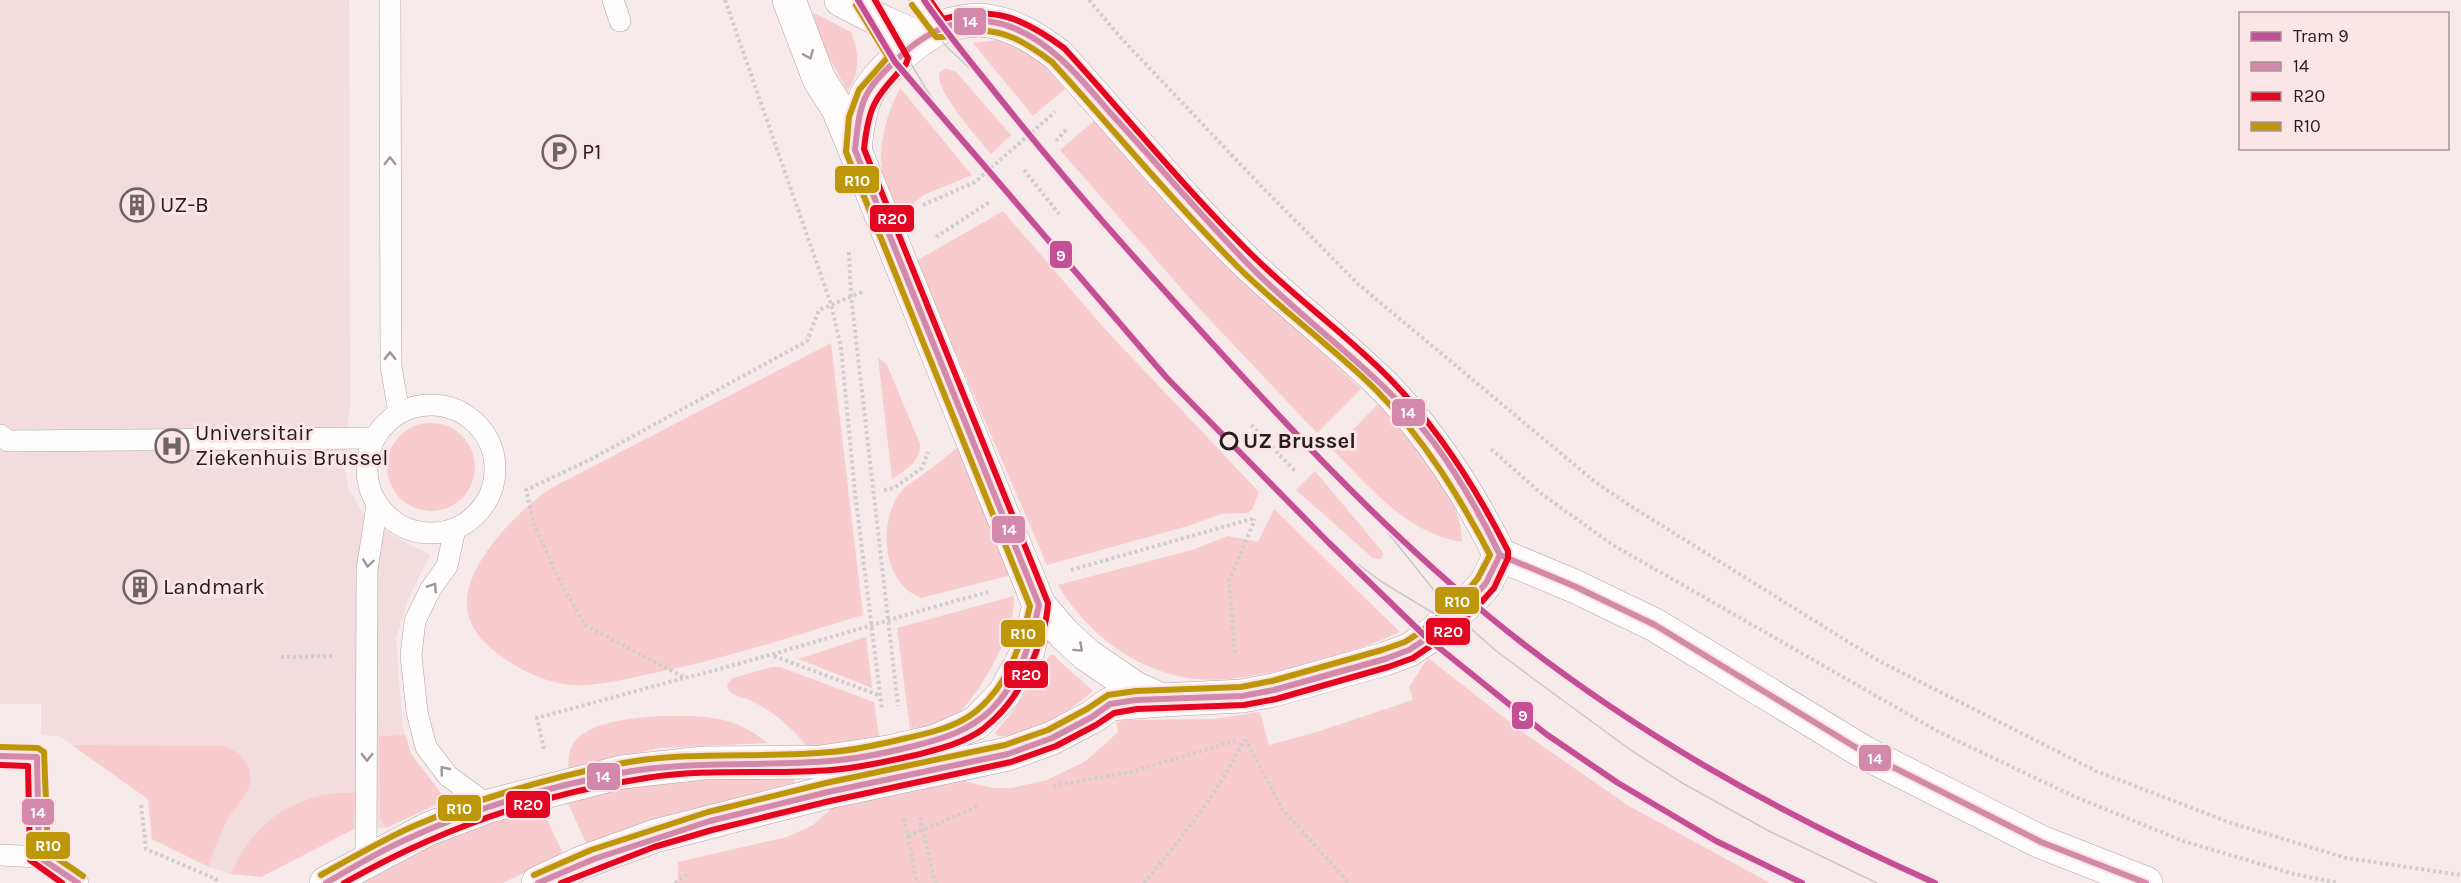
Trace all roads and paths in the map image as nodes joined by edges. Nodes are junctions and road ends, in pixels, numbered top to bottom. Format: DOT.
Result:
graph roads {
  1 [pos="390,0"];
  2 [pos="613,0"];
  3 [pos="725,0"];
  4 [pos="789,0"];
  5 [pos="841,0"];
  6 [pos="919,0"];
  7 [pos="1089,0"];
  8 [pos="869,9"];
  9 [pos="992,10"];
  10 [pos="620,21"];
  11 [pos="920,42"];
  12 [pos="1085,85"];
  13 [pos="855,150"];
  14 [pos="1024,170"];
  15 [pos="991,201"];
  16 [pos="1059,214"];
  17 [pos="887,228"];
  18 [pos="933,238"];
  19 [pos="862,292"];
  20 [pos="851,296"];
  21 [pos="831,304"];
  22 [pos="399,413"];
  23 [pos="1251,425"];
  24 [pos="0,435"];
  25 [pos="374,438"];
  26 [pos="1483,442"];
  27 [pos="928,452"];
  28 [pos="1295,471"];
  29 [pos="884,490"];
  30 [pos="377,505"];
  31 [pos="455,529"];
  32 [pos="1500,555"];
  33 [pos="1034,593"];
  34 [pos="888,619"];
  35 [pos="870,624"];
  36 [pos="773,656"];
  37 [pos="1235,661"];
  38 [pos="685,678"];
  39 [pos="881,696"];
  40 [pos="1162,700"];
  41 [pos="883,720"];
  42 [pos="1246,729"];
  43 [pos="1244,738"];
  44 [pos="544,753"];
  45 [pos="0,756"];
  46 [pos="908,761"];
  47 [pos="1042,789"];
  48 [pos="989,804"];
  49 [pos="141,805"];
  50 [pos="489,806"];
  51 [pos="902,813"];
  52 [pos="923,829"];
  53 [pos="908,836"];
  54 [pos="2041,842"];
  55 [pos="0,855"];
  56 [pos="39,857"];
  57 [pos="366,860"];
  58 [pos="2461,875"];
  59 [pos="78,883"];
  60 [pos="215,883"];
  61 [pos="326,883"];
  62 [pos="538,883"];
  63 [pos="917,883"];
  64 [pos="935,883"];
  65 [pos="1144,883"];
  66 [pos="1349,883"];
  67 [pos="2100,883"];
  68 [pos="2146,883"];
  69 [pos="2338,883"];
  22 -- 1 [label="lane, one-way"];
  2 -- 10 [label="lane"];
  3 -- 21 [label="path"];
  4 -- 13 [label="street, one-way"];
  5 -- 8 [label="street"];
  6 -- 11 [label="lane"];
  7 -- 58 [label="path"];
  8 -- 11 [label="street"];
  9 -- 11 [label="street"];
  9 -- 12 [label="street"];
  11 -- 13 [label="street"];
  12 -- 17 [label="path"];
  12 -- 32 [label="street"];
  13 -- 17 [label="street"];
  14 -- 16 [label="path"];
  15 -- 18 [label="path"];
  17 -- 20 [label="path"];
  17 -- 33 [label="street"];
  19 -- 20 [label="path"];
  20 -- 21 [label="path"];
  20 -- 34 [label="path"];
  21 -- 35 [label="path"];
  21 -- 38 [label="path"];
  22 -- 25 [label="lane"];
  22 -- 31 [label="lane"];
  23 -- 28 [label="path"];
  24 -- 25 [label="lane"];
  25 -- 30 [label="lane"];
  26 -- 69 [label="path"];
  27 -- 29 [label="path"];
  30 -- 31 [label="lane"];
  30 -- 57 [label="lane, one-way"];
  50 -- 31 [label="lane, one-way"];
  32 -- 40 [label="street"];
  32 -- 54 [label="street"];
  33 -- 34 [label="path"];
  33 -- 37 [label="path"];
  33 -- 40 [label="street, one-way"];
  33 -- 46 [label="street"];
  34 -- 35 [label="path"];
  34 -- 46 [label="path"];
  35 -- 36 [label="path"];
  35 -- 39 [label="path"];
  36 -- 38 [label="path"];
  36 -- 39 [label="path"];
  38 -- 44 [label="path"];
  39 -- 41 [label="path"];
  40 -- 46 [label="street"];
  42 -- 43 [label="path"];
  43 -- 47 [label="path"];
  43 -- 65 [label="path"];
  43 -- 66 [label="path"];
  45 -- 56 [label="lane"];
  46 -- 50 [label="street"];
  46 -- 52 [label="path"];
  46 -- 62 [label="street"];
  48 -- 52 [label="path"];
  49 -- 60 [label="path"];
  50 -- 57 [label="street"];
  51 -- 53 [label="path"];
  52 -- 53 [label="path"];
  52 -- 64 [label="path"];
  53 -- 63 [label="path"];
  54 -- 67 [label="street"];
  54 -- 68 [label="street"];
  55 -- 56 [label="lane"];
  56 -- 59 [label="lane"];
  57 -- 61 [label="street"];
}
